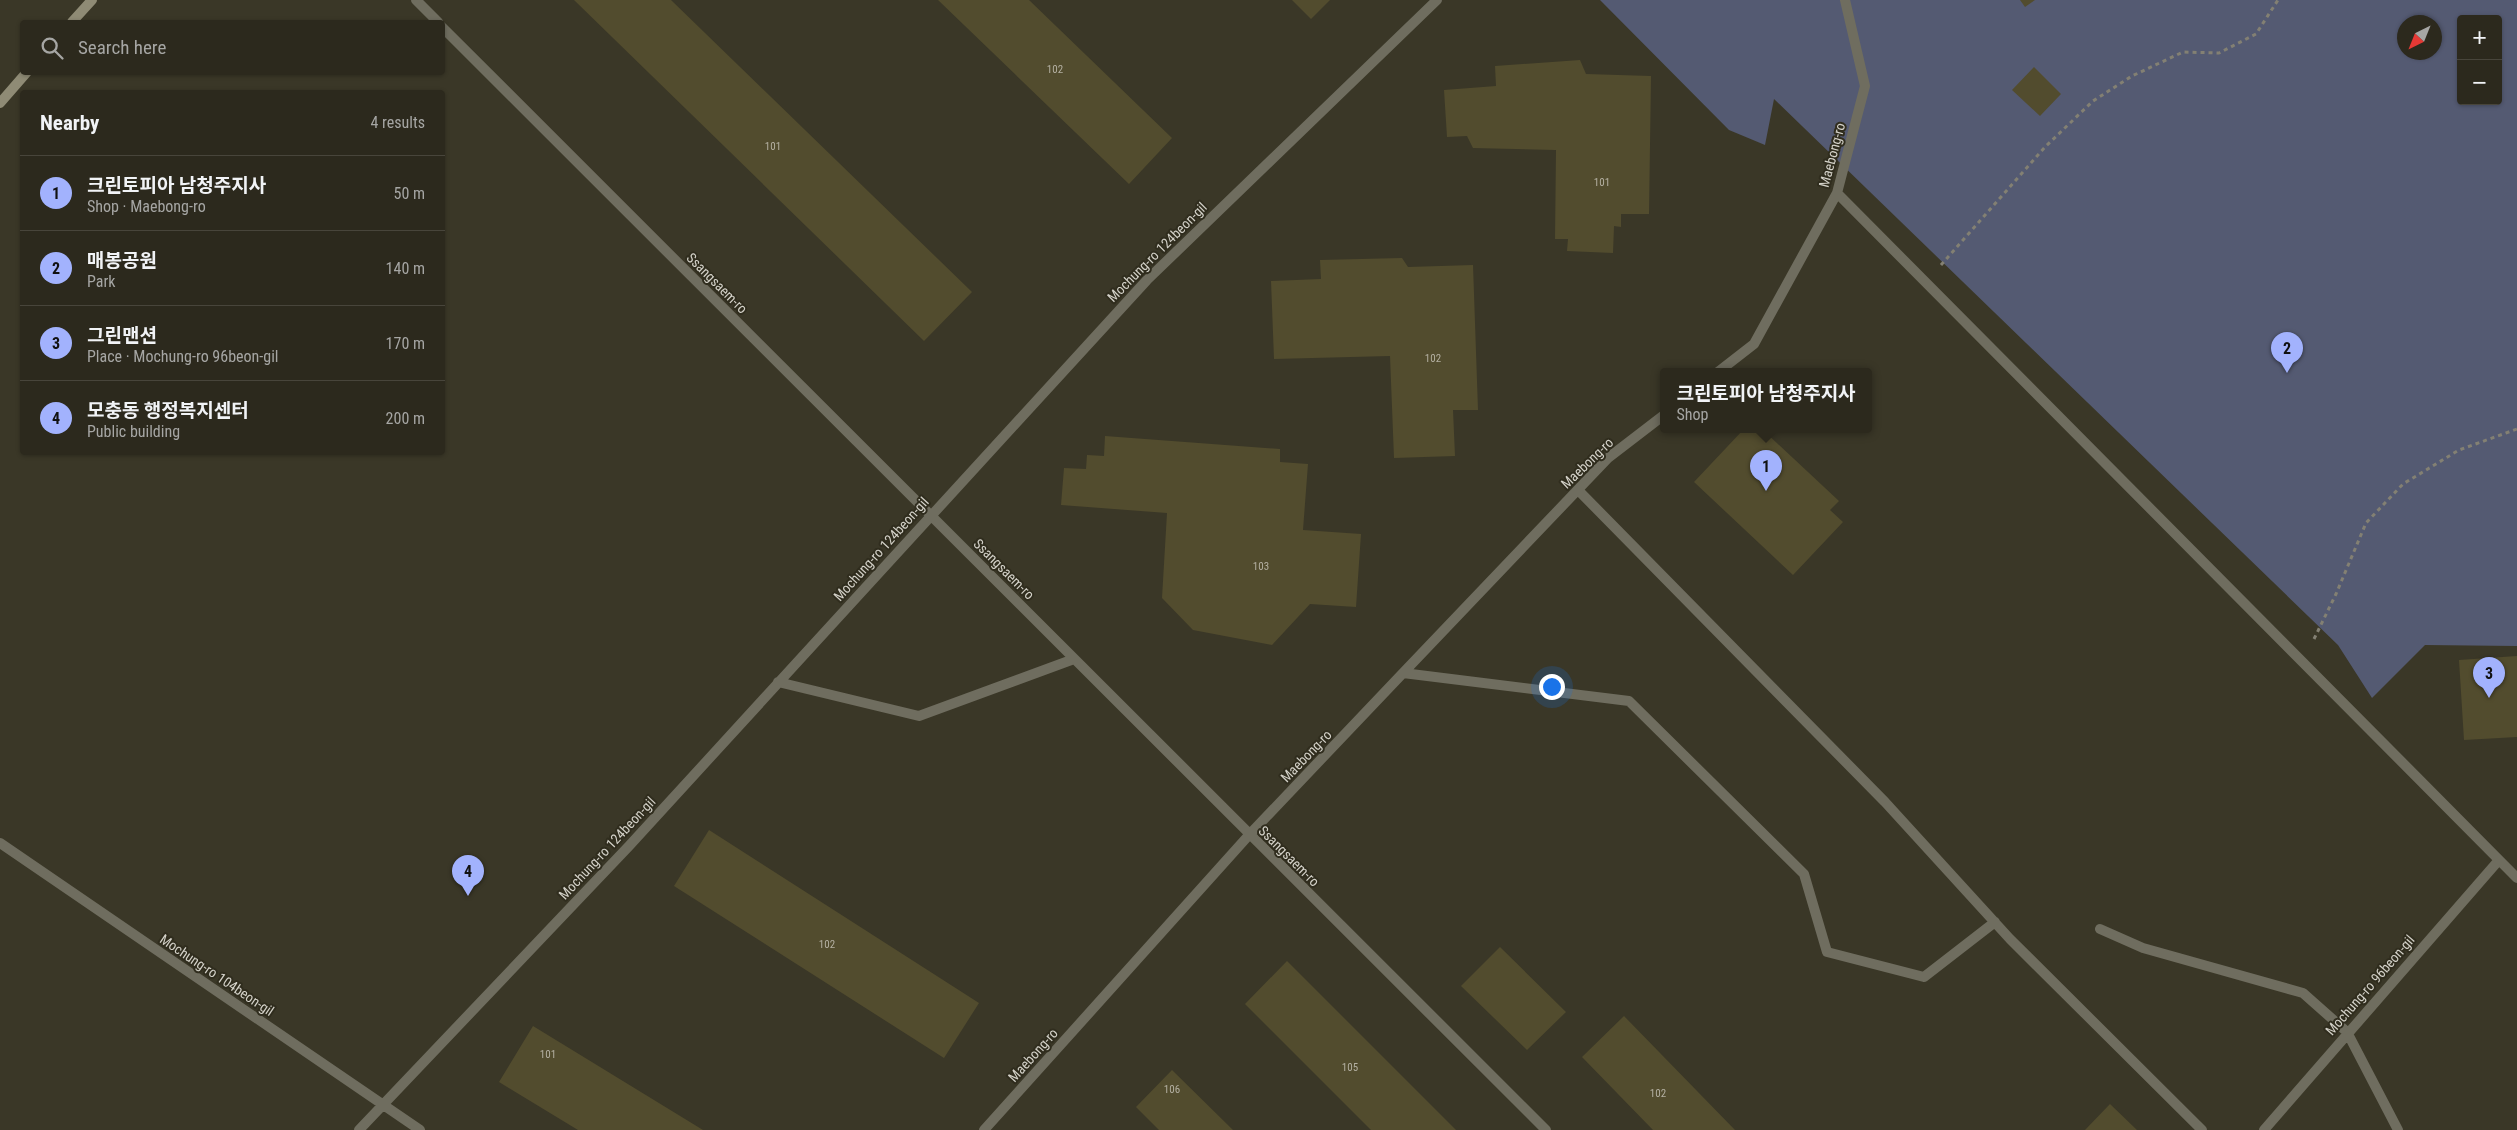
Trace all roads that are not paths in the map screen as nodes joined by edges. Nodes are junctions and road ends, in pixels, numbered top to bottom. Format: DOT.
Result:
graph roads {
  1 [pos="92,0"];
  2 [pos="416,0"];
  3 [pos="1437,0"];
  4 [pos="1845,0"];
  5 [pos="74,20"];
  6 [pos="436,20"];
  7 [pos="445,30"];
  8 [pos="24,75"];
  9 [pos="0,103"];
  10 [pos="1838,193"];
  11 [pos="1723,368"];
  12 [pos="1660,418"];
  13 [pos="1578,490"];
  14 [pos="930,514"];
  15 [pos="1074,659"];
  16 [pos="1403,673"];
  17 [pos="778,682"];
  18 [pos="1249,836"];
  19 [pos="0,843"];
  20 [pos="2499,860"];
  21 [pos="2517,878"];
  22 [pos="1995,922"];
  23 [pos="2100,929"];
  24 [pos="2347,1032"];
  25 [pos="383,1106"];
  26 [pos="359,1130"];
  27 [pos="420,1130"];
  28 [pos="984,1130"];
  29 [pos="1546,1130"];
  30 [pos="2202,1130"];
  31 [pos="2264,1130"];
  32 [pos="2398,1130"];
  1 -- 5 [label="street"];
  2 -- 6 [label="street"];
  3 -- 14 [label="street, Mochung-ro 124beon-gil"];
  4 -- 10 [label="street, Maebong-ro"];
  7 -- 14 [label="street, Ssangsaem-ro"];
  8 -- 9 [label="street"];
  10 -- 11 [label="street, Maebong-ro"];
  10 -- 20 [label="street"];
  12 -- 13 [label="street, Maebong-ro"];
  13 -- 16 [label="street, Maebong-ro"];
  13 -- 22 [label="street"];
  14 -- 15 [label="street, Ssangsaem-ro"];
  14 -- 17 [label="street, Mochung-ro 124beon-gil"];
  15 -- 17 [label="street"];
  15 -- 18 [label="street, Ssangsaem-ro"];
  16 -- 18 [label="street, Maebong-ro"];
  16 -- 22 [label="street"];
  17 -- 25 [label="street, Mochung-ro 124beon-gil"];
  18 -- 28 [label="street, Maebong-ro"];
  18 -- 29 [label="street, Ssangsaem-ro"];
  19 -- 25 [label="street, Mochung-ro 104beon-gil"];
  20 -- 21 [label="street"];
  20 -- 24 [label="street, Mochung-ro 96beon-gil"];
  22 -- 30 [label="street"];
  23 -- 24 [label="street"];
  24 -- 31 [label="street, Mochung-ro 96beon-gil"];
  24 -- 32 [label="street"];
  25 -- 26 [label="street, Mochung-ro 124beon-gil"];
  25 -- 27 [label="street, Mochung-ro 104beon-gil"];
}
